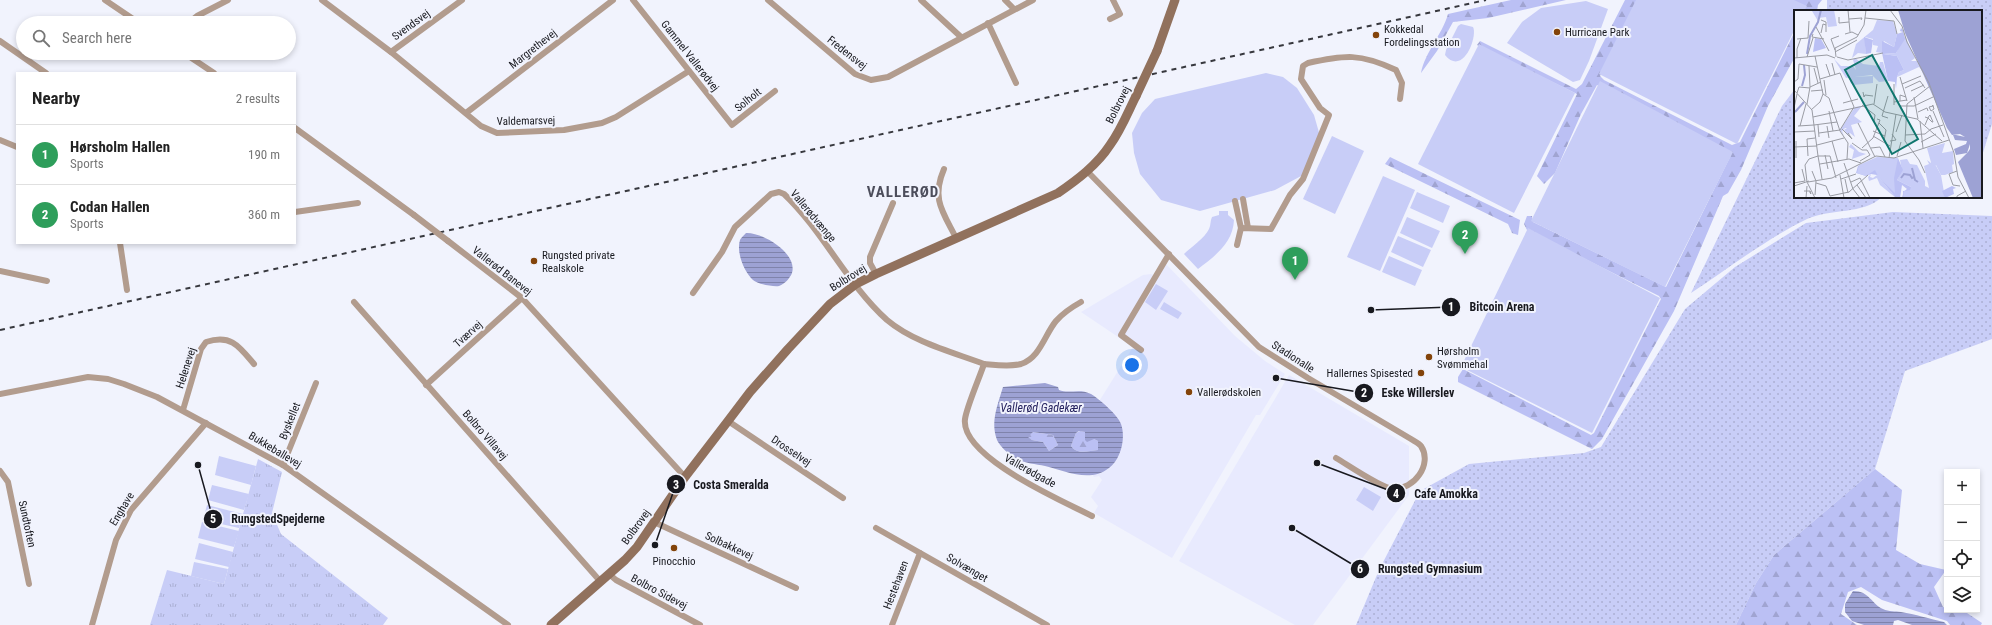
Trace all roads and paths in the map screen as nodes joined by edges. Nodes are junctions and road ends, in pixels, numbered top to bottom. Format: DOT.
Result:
graph roads {
  1 [pos="104,0"];
  2 [pos="228,0"];
  3 [pos="322,0"];
  4 [pos="462,0"];
  5 [pos="613,0"];
  6 [pos="633,0"];
  7 [pos="768,0"];
  8 [pos="921,0"];
  9 [pos="1006,0"];
  10 [pos="1033,0"];
  11 [pos="1113,0"];
  12 [pos="1175,0"];
  13 [pos="1014,9"];
  14 [pos="128,16"];
  15 [pos="197,16"];
  16 [pos="1110,19"];
  17 [pos="988,23"];
  18 [pos="961,37"];
  19 [pos="0,41"];
  20 [pos="16,52"];
  21 [pos="391,52"];
  22 [pos="27,60"];
  23 [pos="194,60"];
  24 [pos="689,71"];
  25 [pos="45,72"];
  26 [pos="212,72"];
  27 [pos="1016,83"];
  28 [pos="775,91"];
  29 [pos="1400,99"];
  30 [pos="466,114"];
  31 [pos="732,125"];
  32 [pos="296,129"];
  33 [pos="0,140"];
  34 [pos="16,147"];
  35 [pos="944,169"];
  36 [pos="1087,171"];
  37 [pos="1243,199"];
  38 [pos="1235,201"];
  39 [pos="893,202"];
  40 [pos="358,203"];
  41 [pos="296,212"];
  42 [pos="1241,228"];
  43 [pos="1248,228"];
  44 [pos="956,238"];
  45 [pos="120,244"];
  46 [pos="1237,245"];
  47 [pos="1169,254"];
  48 [pos="0,271"];
  49 [pos="876,274"];
  50 [pos="46,281"];
  51 [pos="856,284"];
  52 [pos="127,290"];
  53 [pos="692,293"];
  54 [pos="522,298"];
  55 [pos="354,302"];
  56 [pos="1081,302"];
  57 [pos="1141,350"];
  58 [pos="254,364"];
  59 [pos="984,364"];
  60 [pos="316,383"];
  61 [pos="426,385"];
  62 [pos="0,394"];
  63 [pos="183,410"];
  64 [pos="728,421"];
  65 [pos="206,423"];
  66 [pos="1336,458"];
  67 [pos="283,465"];
  68 [pos="0,471"];
  69 [pos="685,477"];
  70 [pos="843,498"];
  71 [pos="1092,516"];
  72 [pos="654,522"];
  73 [pos="876,528"];
  74 [pos="920,553"];
  75 [pos="609,574"];
  76 [pos="600,581"];
  77 [pos="29,584"];
  78 [pos="796,588"];
  79 [pos="92,625"];
  80 [pos="508,625"];
  81 [pos="551,625"];
  82 [pos="700,625"];
  83 [pos="892,625"];
  84 [pos="1047,625"];
  1 -- 14 [label="street"];
  2 -- 15 [label="street"];
  3 -- 21 [label="street, Valdemarsvej"];
  4 -- 21 [label="street, Svendsvej"];
  5 -- 30 [label="street, Margrethevej"];
  6 -- 24 [label="street, Gammel Vallerødvej"];
  7 -- 18 [label="street, Fredensvej"];
  8 -- 18 [label="street"];
  9 -- 13 [label="street"];
  10 -- 13 [label="street, Fredensvej"];
  11 -- 16 [label="street"];
  12 -- 36 [label="street, Bolbrovej, bridge"];
  13 -- 17 [label="street, Fredensvej"];
  17 -- 18 [label="street, Fredensvej"];
  17 -- 27 [label="street"];
  19 -- 20 [label="street"];
  21 -- 30 [label="street, Valdemarsvej"];
  22 -- 25 [label="street"];
  23 -- 26 [label="street"];
  24 -- 30 [label="street, Valdemarsvej"];
  24 -- 31 [label="street, Gammel Vallerødvej"];
  28 -- 31 [label="street, Solholt"];
  29 -- 43 [label="street"];
  32 -- 54 [label="street, Vallerød Banevej, bridge"];
  33 -- 34 [label="street"];
  35 -- 44 [label="street"];
  36 -- 44 [label="street, Bolbrovej"];
  36 -- 47 [label="street, Stadionalle"];
  37 -- 43 [label="street"];
  38 -- 42 [label="street"];
  39 -- 49 [label="street"];
  40 -- 41 [label="street"];
  42 -- 43 [label="street"];
  42 -- 46 [label="street"];
  44 -- 49 [label="street, Bolbrovej"];
  45 -- 52 [label="street"];
  47 -- 57 [label="street"];
  47 -- 66 [label="street, Stadionalle"];
  48 -- 50 [label="street"];
  49 -- 51 [label="street, Bolbrovej"];
  51 -- 53 [label="street, Vallerødvænge"];
  51 -- 59 [label="street"];
  51 -- 64 [label="street, Bolbrovej"];
  54 -- 61 [label="street, Tværvej"];
  54 -- 69 [label="street, Vallerød Banevej"];
  55 -- 61 [label="street, Bolbro Villavej"];
  56 -- 59 [label="street"];
  58 -- 63 [label="street, Helenevej"];
  59 -- 71 [label="street, Vallerødgade"];
  60 -- 67 [label="street, Byskellet"];
  61 -- 76 [label="street, Bolbro Villavej"];
  62 -- 63 [label="street, Bukkeballevej"];
  63 -- 65 [label="street, Bukkeballevej"];
  64 -- 69 [label="street, Bolbrovej"];
  64 -- 70 [label="street, Drosselvej"];
  65 -- 67 [label="street, Bukkeballevej"];
  65 -- 79 [label="street, Enghave"];
  67 -- 80 [label="street, Bukkeballevej"];
  68 -- 77 [label="street, Sundtoften"];
  69 -- 72 [label="street, Bolbrovej"];
  72 -- 75 [label="street, Bolbrovej"];
  72 -- 78 [label="street, Solbakkevej"];
  73 -- 74 [label="street, Solvænget"];
  74 -- 83 [label="street, Hestehaven"];
  74 -- 84 [label="street, Solvænget"];
  75 -- 76 [label="street, Bolbrovej"];
  75 -- 82 [label="street, Bolbro Sidevej"];
  76 -- 81 [label="street, Bolbrovej"];
}
